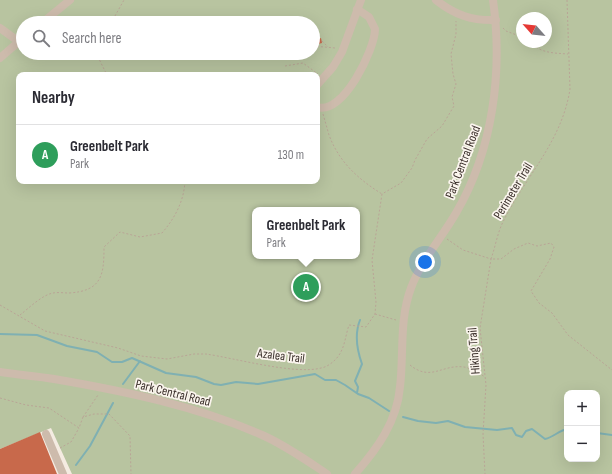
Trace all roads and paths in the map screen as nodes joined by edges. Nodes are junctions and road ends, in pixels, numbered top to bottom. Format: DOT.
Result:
graph roads {
  1 [pos="70,0"];
  2 [pos="124,0"];
  3 [pos="361,0"];
  4 [pos="436,0"];
  5 [pos="493,0"];
  6 [pos="567,0"];
  7 [pos="357,9"];
  8 [pos="457,14"];
  9 [pos="51,16"];
  10 [pos="115,16"];
  11 [pos="496,20"];
  12 [pos="0,28"];
  13 [pos="516,35"];
  14 [pos="16,37"];
  15 [pos="322,41"];
  16 [pos="16,44"];
  17 [pos="320,47"];
  18 [pos="328,48"];
  19 [pos="536,48"];
  20 [pos="342,52"];
  21 [pos="568,54"];
  22 [pos="0,58"];
  23 [pos="100,60"];
  24 [pos="286,66"];
  25 [pos="106,72"];
  26 [pos="311,72"];
  27 [pos="320,82"];
  28 [pos="320,108"];
  29 [pos="320,111"];
  30 [pos="185,184"];
  31 [pos="382,194"];
  32 [pos="441,236"];
  33 [pos="491,259"];
  34 [pos="0,305"];
  35 [pos="375,314"];
  36 [pos="19,315"];
  37 [pos="403,324"];
  38 [pos="401,359"];
  39 [pos="612,370"];
  40 [pos="0,372"];
  41 [pos="485,377"];
  42 [pos="102,388"];
  43 [pos="0,398"];
  44 [pos="83,418"];
  45 [pos="79,428"];
  46 [pos="46,434"];
  47 [pos="53,451"];
  48 [pos="63,474"];
  49 [pos="132,474"];
  50 [pos="327,474"];
  51 [pos="355,474"];
  52 [pos="485,474"];
  1 -- 9 [label="street"];
  2 -- 10 [label="path"];
  3 -- 7 [label="street"];
  4 -- 8 [label="street"];
  5 -- 11 [label="street, Park Central Road"];
  6 -- 21 [label="path, Perimeter Trail"];
  7 -- 20 [label="street"];
  7 -- 28 [label="street"];
  8 -- 11 [label="street"];
  8 -- 31 [label="path"];
  11 -- 13 [label="path"];
  11 -- 32 [label="street, Park Central Road"];
  12 -- 14 [label="street"];
  15 -- 18 [label="path"];
  16 -- 22 [label="street"];
  17 -- 18 [label="path"];
  18 -- 20 [label="path"];
  19 -- 21 [label="path"];
  20 -- 27 [label="street"];
  21 -- 33 [label="path, Perimeter Trail"];
  23 -- 25 [label="path"];
  24 -- 26 [label="path"];
  29 -- 31 [label="path"];
  30 -- 36 [label="path"];
  31 -- 35 [label="path"];
  32 -- 33 [label="path"];
  32 -- 37 [label="street, Park Central Road"];
  33 -- 39 [label="path"];
  33 -- 41 [label="path, Hiking Trail"];
  34 -- 36 [label="path, Azalea Trail"];
  35 -- 36 [label="path, Azalea Trail"];
  35 -- 37 [label="path"];
  37 -- 38 [label="street, Park Central Road"];
  38 -- 41 [label="path"];
  38 -- 51 [label="street, Park Central Road"];
  40 -- 42 [label="street, Park Central Road"];
  41 -- 52 [label="path, Hiking Trail"];
  42 -- 44 [label="path"];
  42 -- 50 [label="street, Park Central Road"];
  43 -- 45 [label="path"];
  44 -- 45 [label="path"];
  44 -- 49 [label="path"];
  45 -- 47 [label="path"];
  46 -- 47 [label="street"];
  47 -- 48 [label="street"];
}
